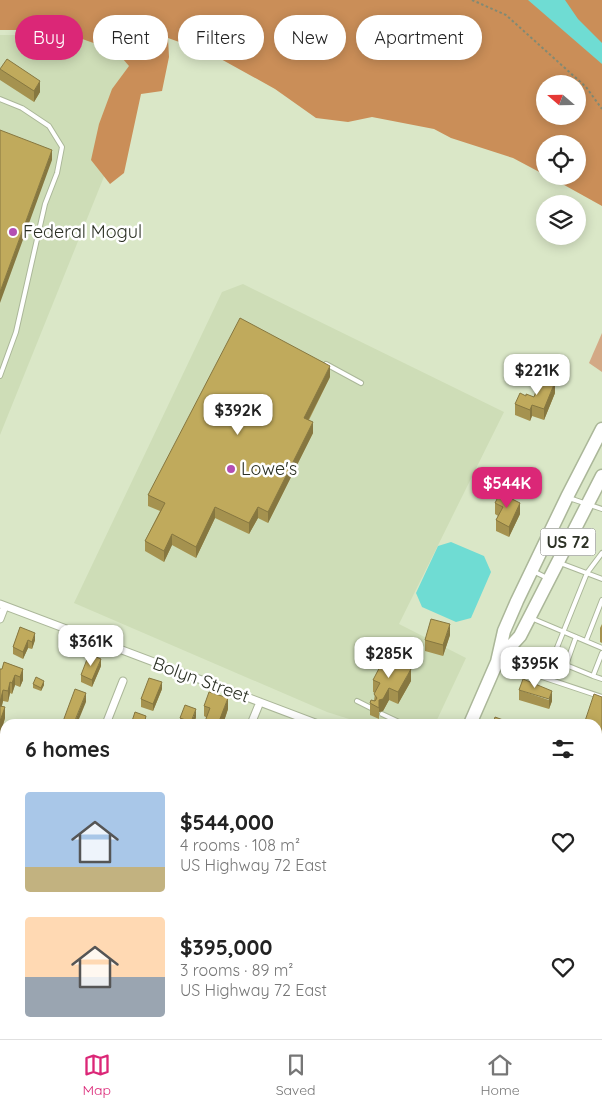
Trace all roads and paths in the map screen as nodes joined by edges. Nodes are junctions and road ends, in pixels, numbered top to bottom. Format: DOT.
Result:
graph roads {
  1 [pos="472,0"];
  2 [pos="0,99"];
  3 [pos="602,109"];
  4 [pos="321,362"];
  5 [pos="0,376"];
  6 [pos="361,383"];
  7 [pos="602,429"];
  8 [pos="602,476"];
  9 [pos="567,497"];
  10 [pos="587,504"];
  11 [pos="602,510"];
  12 [pos="602,553"];
  13 [pos="557,562"];
  14 [pos="532,570"];
  15 [pos="587,573"];
  16 [pos="549,579"];
  17 [pos="602,579"];
  18 [pos="602,600"];
  19 [pos="3,605"];
  20 [pos="529,618"];
  21 [pos="0,619"];
  22 [pos="563,632"];
  23 [pos="576,637"];
  24 [pos="586,641"];
  25 [pos="602,648"];
  26 [pos="602,653"];
  27 [pos="552,660"];
  28 [pos="497,662"];
  29 [pos="594,676"];
  30 [pos="602,679"];
  31 [pos="123,681"];
  32 [pos="602,697"];
  33 [pos="357,701"];
  34 [pos="260,702"];
  35 [pos="373,709"];
  36 [pos="382,714"];
  37 [pos="108,719"];
  38 [pos="253,719"];
  39 [pos="305,719"];
  40 [pos="393,719"];
  41 [pos="472,719"];
  1 -- 3 [label="path"];
  2 -- 5 [label="lane"];
  4 -- 6 [label="lane"];
  7 -- 9 [label="highway, US 72"];
  8 -- 10 [label="highway, US 72"];
  9 -- 10 [label="lane"];
  9 -- 14 [label="highway, US 72"];
  10 -- 11 [label="lane"];
  10 -- 13 [label="highway, US 72"];
  12 -- 15 [label="lane"];
  13 -- 15 [label="lane"];
  13 -- 16 [label="highway, US 72"];
  14 -- 16 [label="lane"];
  14 -- 28 [label="highway, US 72"];
  15 -- 17 [label="lane"];
  15 -- 22 [label="lane"];
  16 -- 20 [label="highway, US 72"];
  18 -- 24 [label="lane"];
  19 -- 21 [label="street"];
  19 -- 34 [label="street, Bolyn Street"];
  20 -- 22 [label="lane"];
  20 -- 28 [label="highway, US 72"];
  22 -- 23 [label="lane"];
  22 -- 27 [label="lane"];
  23 -- 24 [label="lane"];
  23 -- 29 [label="lane"];
  24 -- 25 [label="lane"];
  26 -- 29 [label="lane"];
  28 -- 32 [label="lane"];
  28 -- 41 [label="highway, US 72"];
  29 -- 30 [label="lane"];
  31 -- 37 [label="street"];
  33 -- 35 [label="lane"];
  34 -- 38 [label="street"];
  34 -- 39 [label="street, Bolyn Street"];
  36 -- 40 [label="lane"];
}
